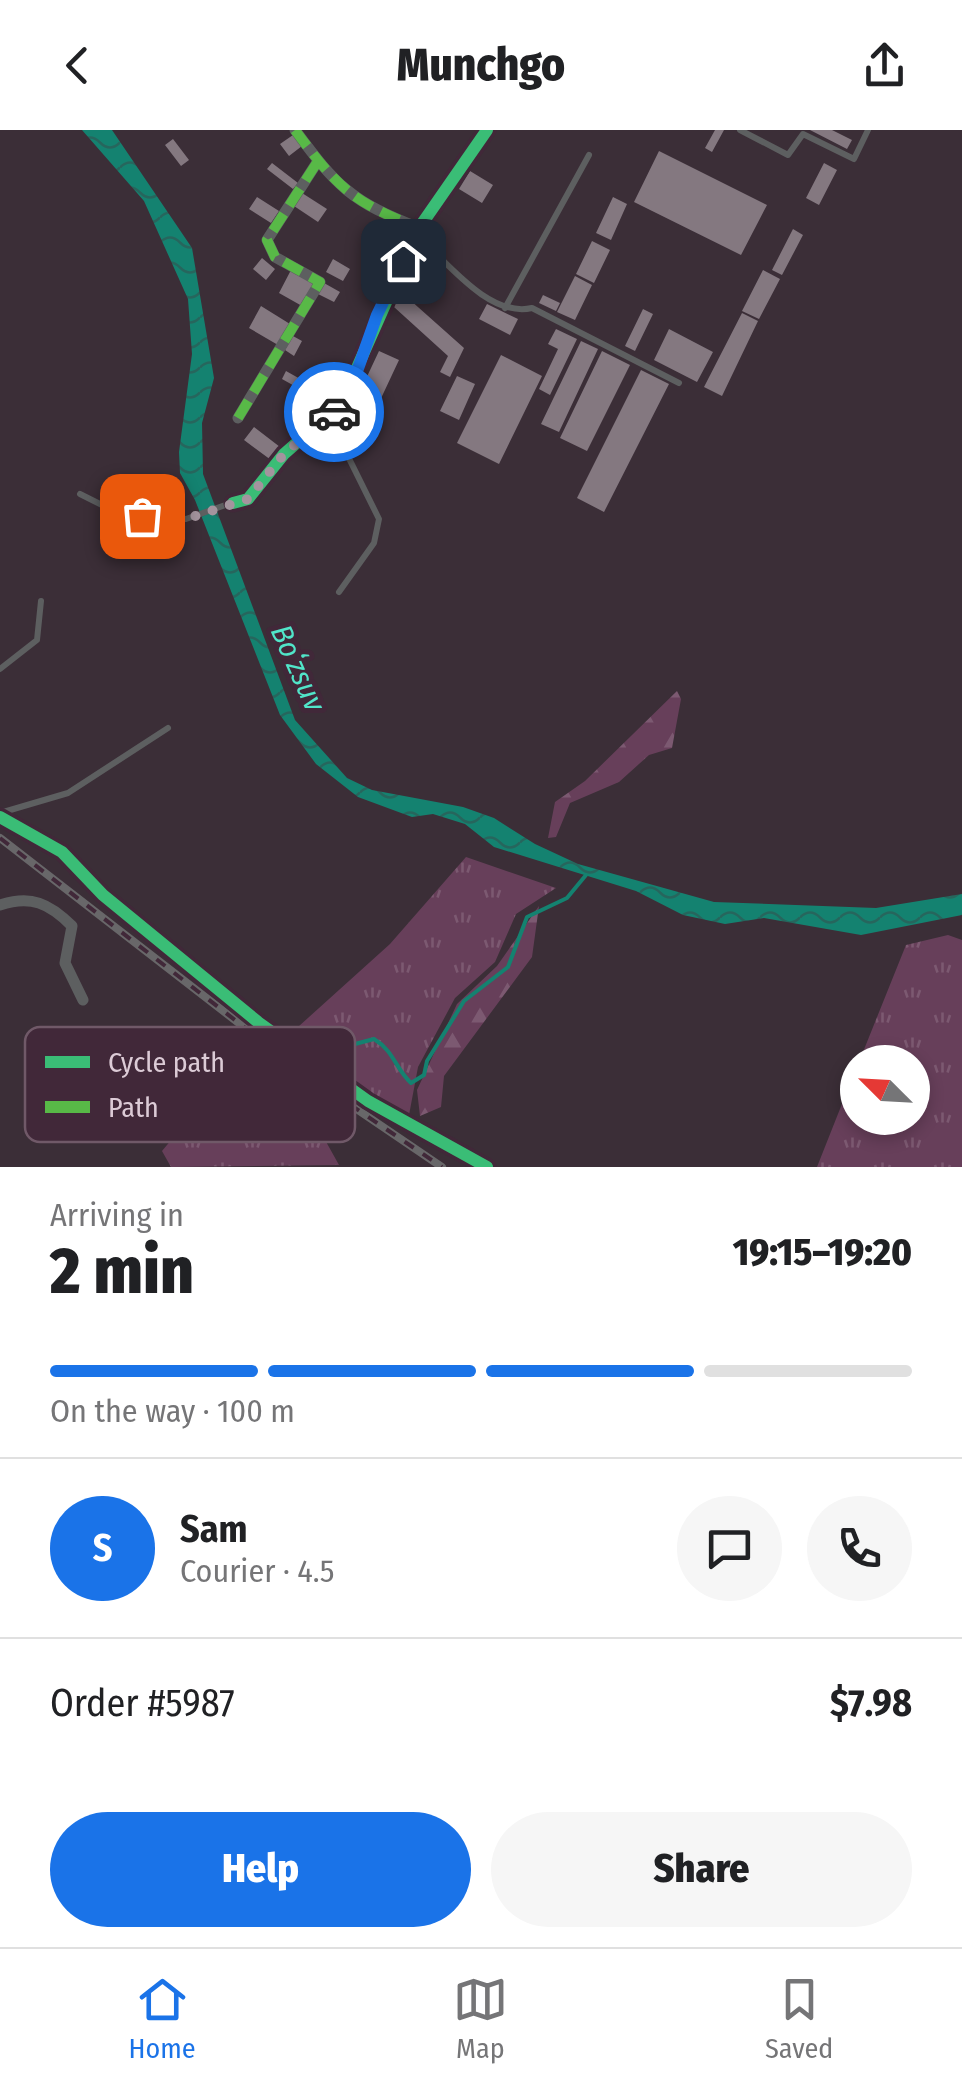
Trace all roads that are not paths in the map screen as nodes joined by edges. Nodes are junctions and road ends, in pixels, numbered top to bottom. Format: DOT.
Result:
graph roads {
  1 [pos="295,130"];
  2 [pos="487,130"];
  3 [pos="740,130"];
  4 [pos="868,130"];
  5 [pos="589,155"];
  6 [pos="318,162"];
  7 [pos="417,231"];
  8 [pos="504,308"];
  9 [pos="680,382"];
  10 [pos="238,418"];
  11 [pos="328,418"];
  12 [pos="80,494"];
  13 [pos="232,503"];
  14 [pos="340,592"];
  15 [pos="42,601"];
  16 [pos="0,669"];
  17 [pos="168,728"];
  18 [pos="0,815"];
  19 [pos="0,904"];
  20 [pos="82,1000"];
  21 [pos="266,1027"];
  22 [pos="355,1092"];
  23 [pos="486,1167"];
  1 -- 6 [label="street"];
  2 -- 7 [label="street"];
  3 -- 4 [label="lane"];
  5 -- 8 [label="lane"];
  6 -- 7 [label="street"];
  6 -- 10 [label="street"];
  7 -- 8 [label="lane"];
  7 -- 11 [label="street"];
  8 -- 9 [label="lane"];
  11 -- 13 [label="street"];
  11 -- 14 [label="lane"];
  12 -- 13 [label="lane"];
  15 -- 16 [label="lane"];
  17 -- 18 [label="lane"];
  18 -- 21 [label="street"];
  19 -- 20 [label="street"];
  22 -- 23 [label="street"];
}
